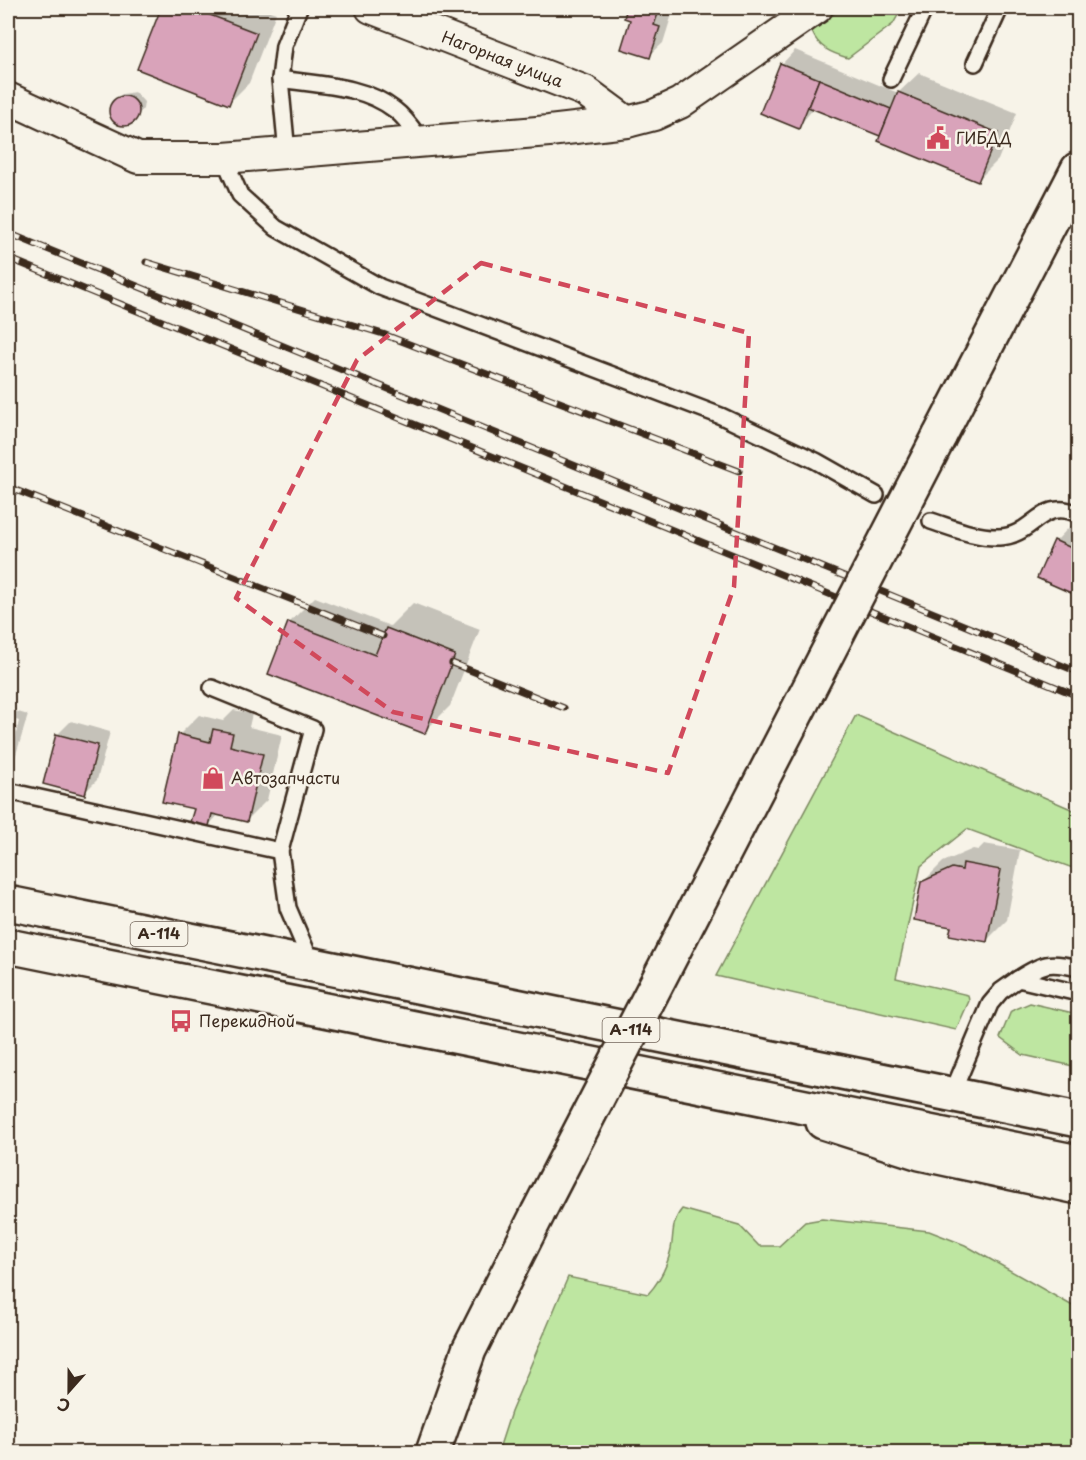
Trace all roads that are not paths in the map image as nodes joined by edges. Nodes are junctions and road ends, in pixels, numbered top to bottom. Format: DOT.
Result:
graph roads {
  1 [pos="299,8"];
  2 [pos="371,8"];
  3 [pos="817,8"];
  4 [pos="925,8"];
  5 [pos="1000,8"];
  6 [pos="975,63"];
  7 [pos="280,79"];
  8 [pos="891,79"];
  9 [pos="8,98"];
  10 [pos="627,122"];
  11 [pos="422,141"];
  12 [pos="287,153"];
  13 [pos="224,158"];
  14 [pos="1078,169"];
  15 [pos="876,495"];
  16 [pos="1078,514"];
  17 [pos="931,521"];
  18 [pos="212,688"];
  19 [pos="8,791"];
  20 [pos="280,851"];
  21 [pos="8,903"];
  22 [pos="8,946"];
  23 [pos="312,964"];
  24 [pos="1078,968"];
  25 [pos="1018,979"];
  26 [pos="1078,993"];
  27 [pos="715,1088"];
  28 [pos="951,1096"];
  29 [pos="1078,1120"];
  30 [pos="1078,1162"];
  31 [pos="1078,1187"];
  32 [pos="433,1452"];
  1 -- 7 [label="lane"];
  2 -- 10 [label="street, Нагорная улица"];
  3 -- 10 [label="street"];
  4 -- 8 [label="lane"];
  5 -- 6 [label="lane"];
  7 -- 11 [label="lane"];
  7 -- 12 [label="lane"];
  9 -- 13 [label="street"];
  10 -- 11 [label="street"];
  11 -- 12 [label="street"];
  12 -- 13 [label="street"];
  13 -- 15 [label="lane"];
  14 -- 32 [label="main road, bridge"];
  16 -- 17 [label="lane"];
  18 -- 20 [label="lane"];
  19 -- 20 [label="lane"];
  20 -- 23 [label="lane"];
  21 -- 23 [label="main road, А-114"];
  22 -- 27 [label="main road, А-114"];
  23 -- 28 [label="main road, А-114"];
  24 -- 25 [label="lane"];
  25 -- 26 [label="lane"];
  25 -- 28 [label="lane"];
  27 -- 30 [label="main road, А-114"];
  27 -- 31 [label="main road"];
  28 -- 29 [label="main road, А-114"];
}
